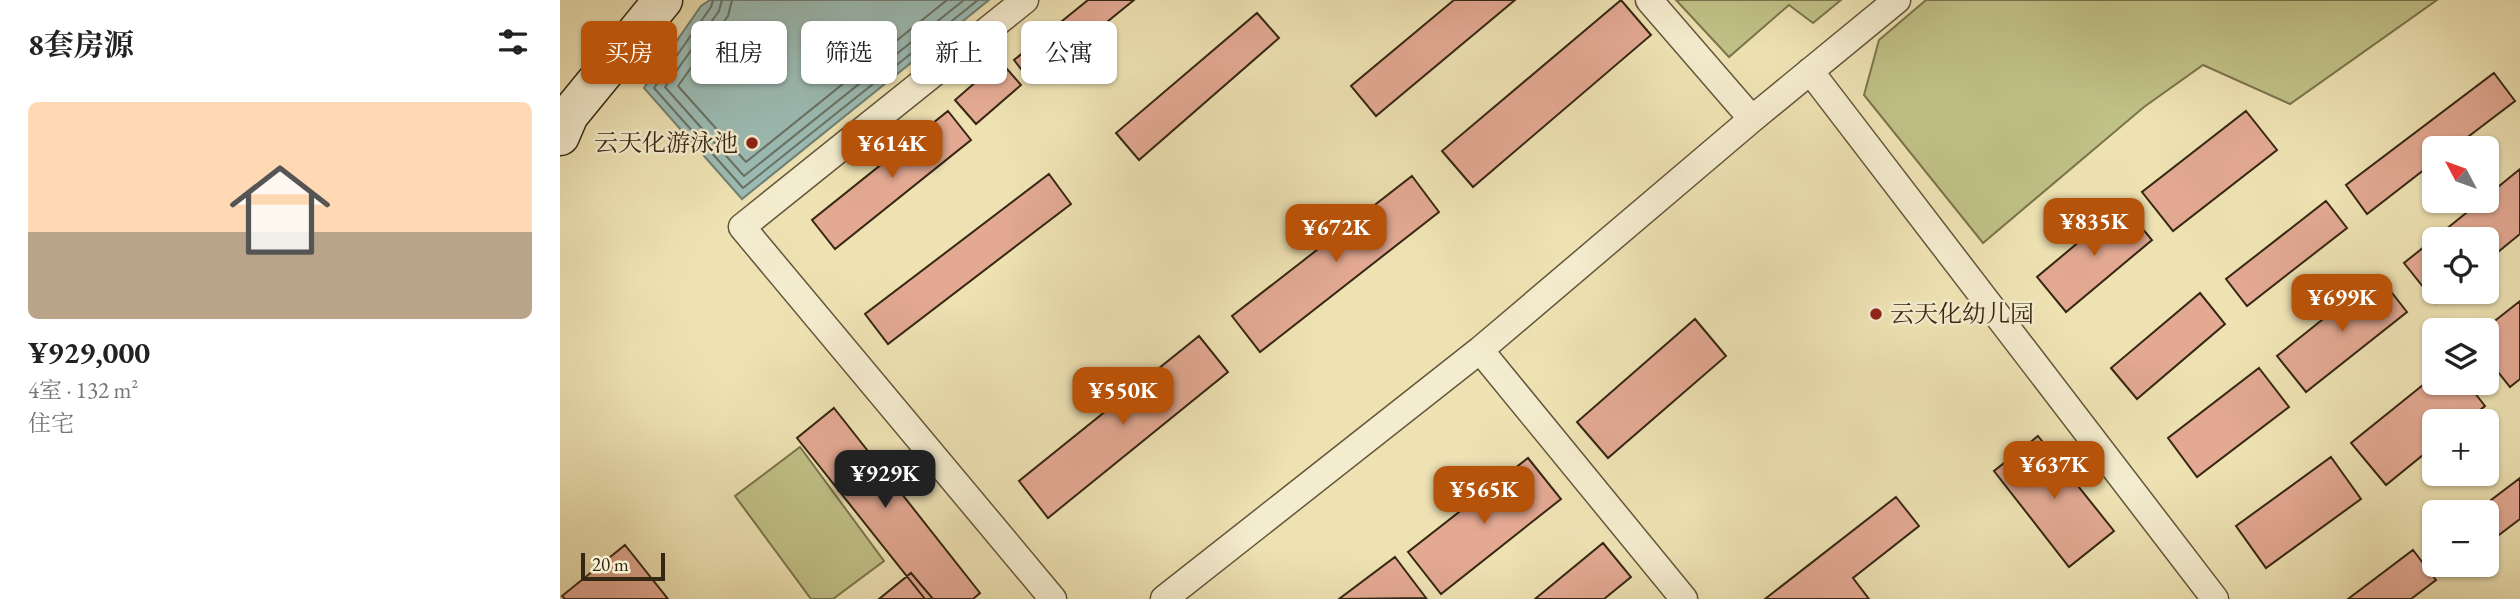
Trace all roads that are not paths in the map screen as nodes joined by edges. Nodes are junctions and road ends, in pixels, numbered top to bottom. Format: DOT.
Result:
graph roads {
  1 [pos="663,0"];
  2 [pos="1026,0"];
  3 [pos="1649,0"];
  4 [pos="1896,0"];
  5 [pos="1811,71"];
  6 [pos="1752,119"];
  7 [pos="560,136"];
  8 [pos="1480,350"];
  9 [pos="1053,599"];
  10 [pos="1164,599"];
  11 [pos="1684,599"];
  12 [pos="2215,599"];
  1 -- 7 [label="main road"];
  2 -- 9 [label="street"];
  3 -- 6 [label="street"];
  4 -- 5 [label="street"];
  5 -- 6 [label="street"];
  5 -- 12 [label="street"];
  6 -- 8 [label="street"];
  8 -- 10 [label="street"];
  8 -- 11 [label="street"];
}
